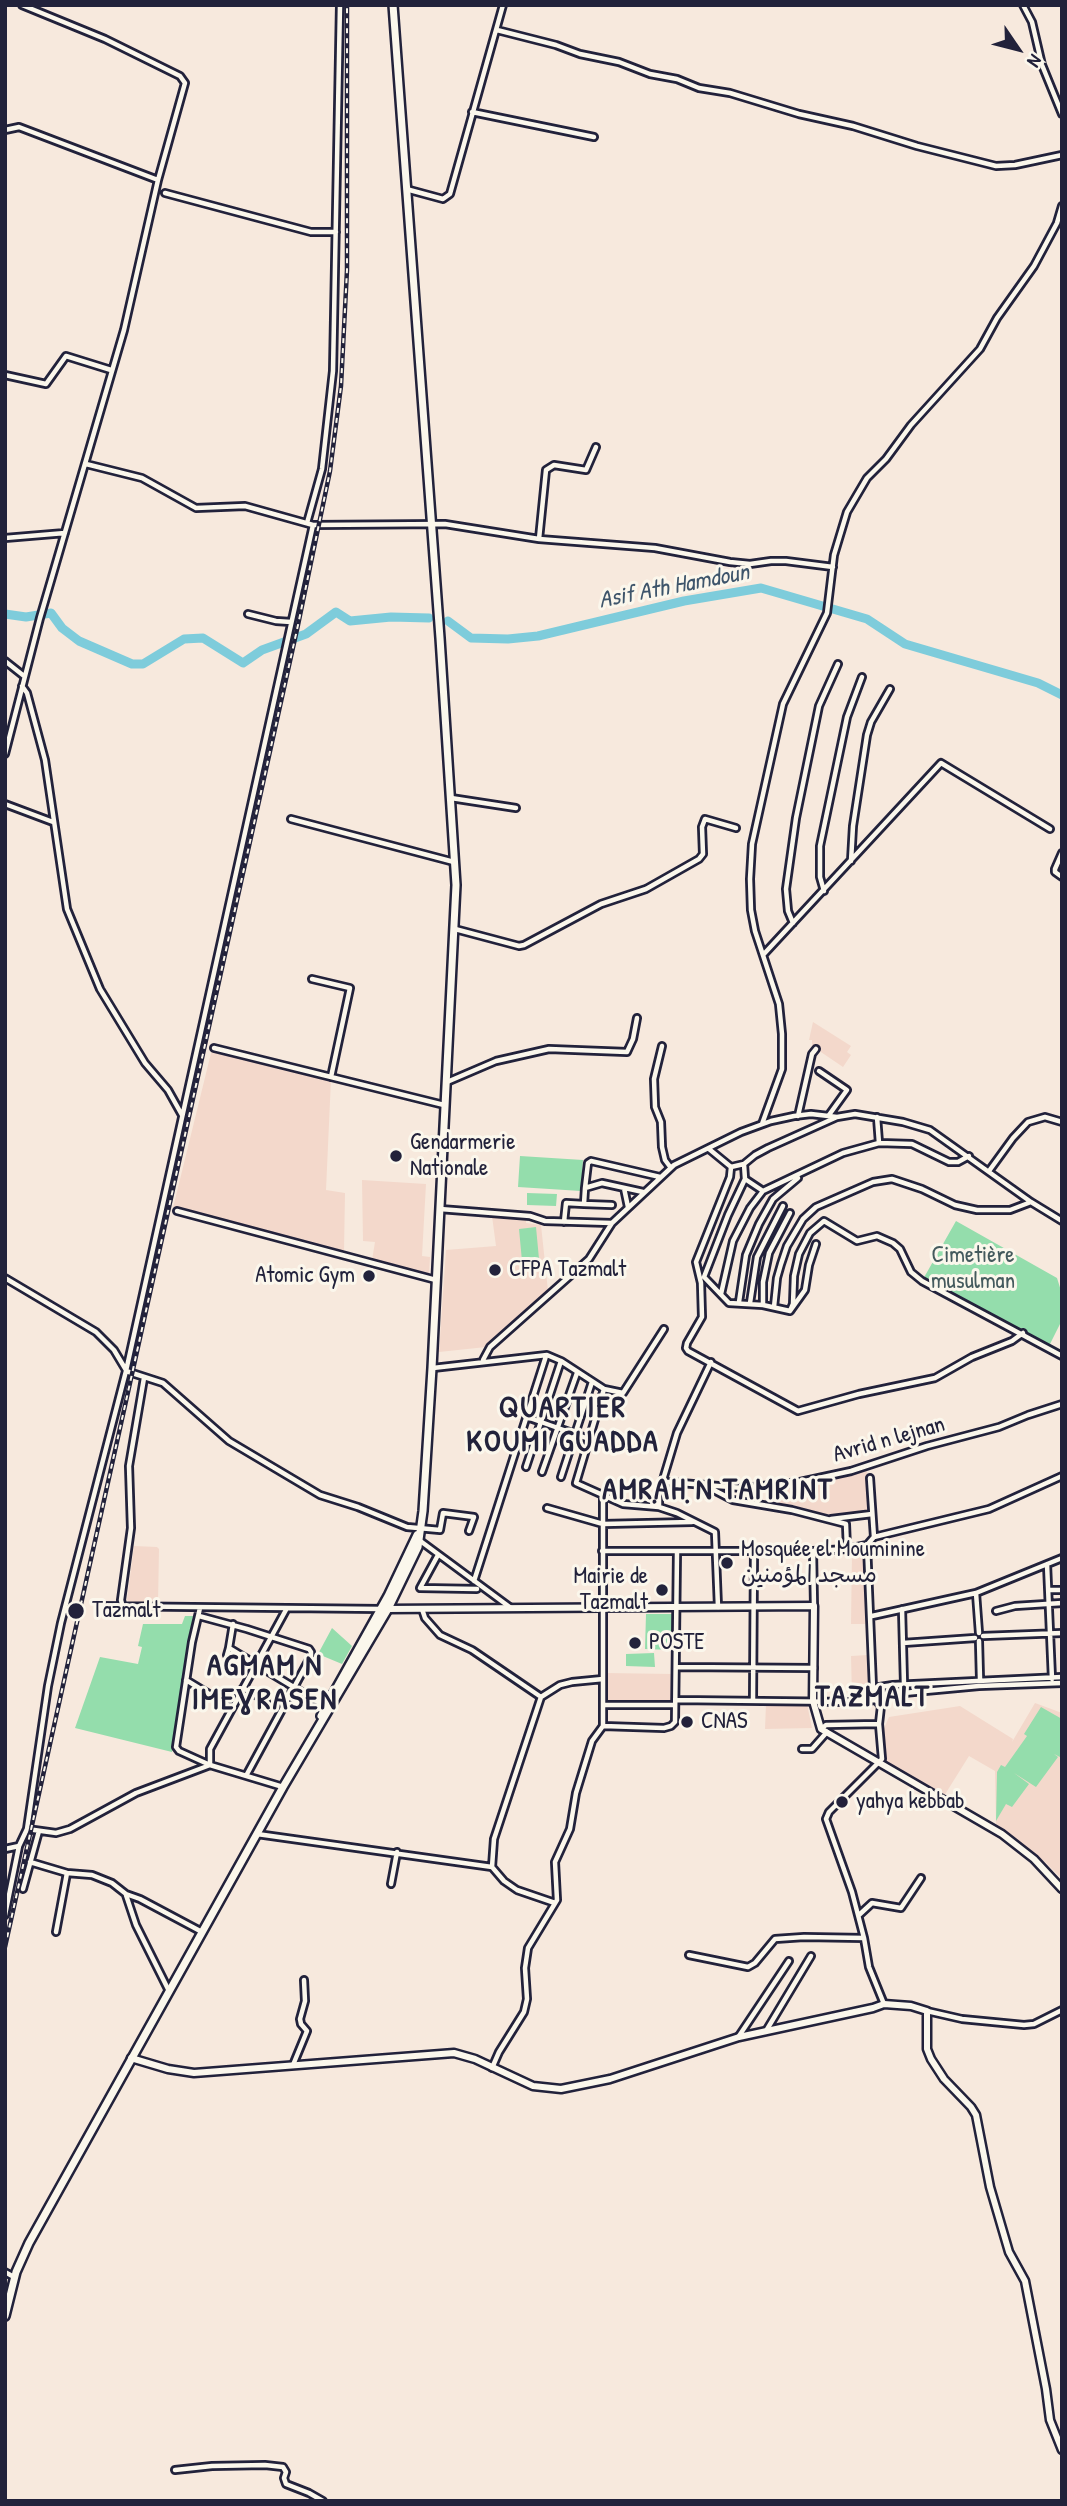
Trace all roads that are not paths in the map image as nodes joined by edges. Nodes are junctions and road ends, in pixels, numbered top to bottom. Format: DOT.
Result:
graph roads {
  1 [pos="22,5"];
  2 [pos="340,5"];
  3 [pos="393,5"];
  4 [pos="503,5"];
  5 [pos="1023,5"];
  6 [pos="497,30"];
  7 [pos="472,112"];
  8 [pos="1062,114"];
  9 [pos="5,130"];
  10 [pos="594,137"];
  11 [pos="1062,155"];
  12 [pos="158,180"];
  13 [pos="406,189"];
  14 [pos="165,193"];
  15 [pos="1062,206"];
  16 [pos="337,232"];
  17 [pos="112,371"];
  18 [pos="5,375"];
  19 [pos="596,447"];
  20 [pos="86,464"];
  21 [pos="307,523"];
  22 [pos="313,525"];
  23 [pos="432,525"];
  24 [pos="65,533"];
  25 [pos="5,538"];
  26 [pos="540,539"];
  27 [pos="833,567"];
  28 [pos="248,614"];
  29 [pos="291,622"];
  30 [pos="5,661"];
  31 [pos="838,664"];
  32 [pos="24,676"];
  33 [pos="862,677"];
  34 [pos="22,686"];
  35 [pos="890,689"];
  36 [pos="5,754"];
  37 [pos="451,798"];
  38 [pos="5,804"];
  39 [pos="516,808"];
  40 [pos="291,819"];
  41 [pos="53,823"];
  42 [pos="736,828"];
  43 [pos="1050,828"];
  44 [pos="1062,853"];
  45 [pos="455,862"];
  46 [pos="850,862"];
  47 [pos="1062,877"];
  48 [pos="824,891"];
  49 [pos="793,923"];
  50 [pos="455,929"];
  51 [pos="763,955"];
  52 [pos="312,979"];
  53 [pos="637,1018"];
  54 [pos="662,1046"];
  55 [pos="214,1048"];
  56 [pos="816,1049"];
  57 [pos="819,1071"];
  58 [pos="331,1077"];
  59 [pos="446,1082"];
  60 [pos="445,1105"];
  61 [pos="829,1115"];
  62 [pos="182,1116"];
  63 [pos="799,1116"];
  64 [pos="837,1117"];
  65 [pos="877,1117"];
  66 [pos="1062,1122"];
  67 [pos="762,1124"];
  68 [pos="879,1143"];
  69 [pos="709,1149"];
  70 [pos="969,1156"];
  71 [pos="744,1164"];
  72 [pos="731,1167"];
  73 [pos="671,1168"];
  74 [pos="989,1171"];
  75 [pos="804,1173"];
  76 [pos="660,1178"];
  77 [pos="745,1179"];
  78 [pos="585,1188"];
  79 [pos="624,1188"];
  80 [pos="763,1191"];
  81 [pos="644,1192"];
  82 [pos="1031,1202"];
  83 [pos="584,1203"];
  84 [pos="612,1205"];
  85 [pos="783,1206"];
  86 [pos="628,1207"];
  87 [pos="440,1209"];
  88 [pos="177,1210"];
  89 [pos="790,1213"];
  90 [pos="1062,1221"];
  91 [pos="564,1222"];
  92 [pos="612,1223"];
  93 [pos="816,1244"];
  94 [pos="698,1272"];
  95 [pos="704,1277"];
  96 [pos="5,1278"];
  97 [pos="436,1280"];
  98 [pos="721,1294"];
  99 [pos="738,1302"];
  100 [pos="750,1303"];
  101 [pos="762,1305"];
  102 [pos="774,1307"];
  103 [pos="790,1311"];
  104 [pos="664,1329"];
  105 [pos="1023,1333"];
  106 [pos="547,1355"];
  107 [pos="1062,1356"];
  108 [pos="483,1361"];
  109 [pos="561,1361"];
  110 [pos="711,1362"];
  111 [pos="432,1368"];
  112 [pos="126,1371"];
  113 [pos="577,1373"];
  114 [pos="144,1378"];
  115 [pos="592,1382"];
  116 [pos="604,1389"];
  117 [pos="1062,1404"];
  118 [pos="527,1416"];
  119 [pos="542,1422"];
  120 [pos="558,1427"];
  121 [pos="574,1434"];
  122 [pos="589,1439"];
  123 [pos="526,1467"];
  124 [pos="542,1472"];
  125 [pos="1062,1476"];
  126 [pos="561,1477"];
  127 [pos="870,1478"];
  128 [pos="662,1483"];
  129 [pos="708,1487"];
  130 [pos="724,1488"];
  131 [pos="603,1494"];
  132 [pos="724,1497"];
  133 [pos="659,1507"];
  134 [pos="547,1508"];
  135 [pos="872,1514"];
  136 [pos="827,1519"];
  137 [pos="697,1522"];
  138 [pos="603,1524"];
  139 [pos="420,1528"];
  140 [pos="469,1531"];
  141 [pos="874,1537"];
  142 [pos="419,1540"];
  143 [pos="867,1545"];
  144 [pos="847,1549"];
  145 [pos="602,1551"];
  146 [pos="813,1551"];
  147 [pos="677,1552"];
  148 [pos="717,1552"];
  149 [pos="754,1552"];
  150 [pos="438,1555"];
  151 [pos="1062,1558"];
  152 [pos="1047,1564"];
  153 [pos="474,1581"];
  154 [pos="477,1589"];
  155 [pos="1049,1590"];
  156 [pos="1062,1590"];
  157 [pos="976,1593"];
  158 [pos="1062,1603"];
  159 [pos="1050,1604"];
  160 [pos="99,1606"];
  161 [pos="814,1606"];
  162 [pos="677,1607"];
  163 [pos="718,1607"];
  164 [pos="754,1607"];
  165 [pos="123,1608"];
  166 [pos="200,1608"];
  167 [pos="287,1608"];
  168 [pos="512,1608"];
  169 [pos="602,1608"];
  170 [pos="385,1609"];
  171 [pos="422,1609"];
  172 [pos="902,1609"];
  173 [pos="996,1611"];
  174 [pos="199,1616"];
  175 [pos="872,1616"];
  176 [pos="233,1624"];
  177 [pos="1062,1633"];
  178 [pos="1051,1634"];
  179 [pos="979,1637"];
  180 [pos="271,1638"];
  181 [pos="903,1643"];
  182 [pos="229,1648"];
  183 [pos="227,1655"];
  184 [pos="256,1664"];
  185 [pos="676,1667"];
  186 [pos="753,1667"];
  187 [pos="814,1668"];
  188 [pos="1062,1677"];
  189 [pos="603,1679"];
  190 [pos="980,1679"];
  191 [pos="186,1680"];
  192 [pos="1052,1680"];
  193 [pos="1062,1683"];
  194 [pos="904,1684"];
  195 [pos="243,1688"];
  196 [pos="294,1688"];
  197 [pos="873,1688"];
  198 [pos="541,1698"];
  199 [pos="876,1698"];
  200 [pos="753,1700"];
  201 [pos="813,1702"];
  202 [pos="675,1703"];
  203 [pos="604,1704"];
  204 [pos="268,1706"];
  205 [pos="325,1706"];
  206 [pos="881,1706"];
  207 [pos="232,1708"];
  208 [pos="878,1724"];
  209 [pos="603,1726"];
  210 [pos="824,1731"];
  211 [pos="312,1736"];
  212 [pos="802,1749"];
  213 [pos="878,1763"];
  214 [pos="210,1765"];
  215 [pos="247,1774"];
  216 [pos="283,1787"];
  217 [pos="27,1829"];
  218 [pos="39,1831"];
  219 [pos="257,1834"];
  220 [pos="19,1846"];
  221 [pos="5,1849"];
  222 [pos="397,1852"];
  223 [pos="30,1862"];
  224 [pos="492,1867"];
  225 [pos="67,1873"];
  226 [pos="920,1878"];
  227 [pos="391,1884"];
  228 [pos="23,1889"];
  229 [pos="1062,1889"];
  230 [pos="126,1895"];
  231 [pos="555,1903"];
  232 [pos="5,1915"];
  233 [pos="859,1916"];
  234 [pos="56,1932"];
  235 [pos="202,1932"];
  236 [pos="864,1938"];
  237 [pos="689,1955"];
  238 [pos="811,1956"];
  239 [pos="789,1961"];
  240 [pos="304,1980"];
  241 [pos="169,1992"];
  242 [pos="884,2004"];
  243 [pos="1062,2010"];
  244 [pos="927,2011"];
  245 [pos="766,2032"];
  246 [pos="738,2037"];
  247 [pos="131,2059"];
  248 [pos="293,2065"];
  249 [pos="492,2068"];
  250 [pos="5,2272"];
  251 [pos="14,2277"];
  252 [pos="5,2316"];
  253 [pos="1062,2450"];
  254 [pos="175,2470"];
  255 [pos="323,2501"];
  1 -- 12 [label="street"];
  2 -- 16 [label="street"];
  3 -- 13 [label="main road"];
  4 -- 6 [label="street"];
  5 -- 8 [label="street"];
  6 -- 7 [label="street"];
  6 -- 11 [label="street"];
  7 -- 10 [label="street"];
  7 -- 13 [label="street"];
  9 -- 12 [label="street"];
  12 -- 17 [label="street"];
  13 -- 23 [label="main road"];
  14 -- 16 [label="street"];
  15 -- 27 [label="street"];
  16 -- 21 [label="street"];
  17 -- 18 [label="street"];
  17 -- 20 [label="street"];
  19 -- 26 [label="street"];
  20 -- 21 [label="street"];
  20 -- 24 [label="street"];
  21 -- 22 [label="street"];
  22 -- 23 [label="street"];
  22 -- 29 [label="street"];
  23 -- 26 [label="street"];
  23 -- 37 [label="main road"];
  24 -- 25 [label="street"];
  24 -- 32 [label="street"];
  26 -- 27 [label="street"];
  27 -- 51 [label="street"];
  28 -- 29 [label="street"];
  29 -- 62 [label="street"];
  30 -- 32 [label="street"];
  31 -- 49 [label="street"];
  32 -- 34 [label="street"];
  33 -- 48 [label="street"];
  34 -- 36 [label="street"];
  34 -- 41 [label="street"];
  35 -- 46 [label="street"];
  37 -- 39 [label="street"];
  37 -- 45 [label="main road"];
  38 -- 41 [label="street"];
  40 -- 45 [label="street"];
  41 -- 62 [label="street"];
  42 -- 50 [label="street"];
  43 -- 46 [label="street"];
  44 -- 47 [label="street"];
  45 -- 50 [label="main road"];
  46 -- 48 [label="street"];
  48 -- 49 [label="street"];
  49 -- 51 [label="street"];
  50 -- 59 [label="main road"];
  51 -- 67 [label="street"];
  52 -- 58 [label="street"];
  53 -- 59 [label="street"];
  54 -- 73 [label="street"];
  55 -- 58 [label="street"];
  56 -- 63 [label="street"];
  57 -- 61 [label="street"];
  58 -- 60 [label="street"];
  59 -- 60 [label="main road"];
  60 -- 87 [label="main road"];
  61 -- 63 [label="street"];
  61 -- 64 [label="street"];
  62 -- 112 [label="street"];
  63 -- 67 [label="street"];
  64 -- 65 [label="street"];
  64 -- 71 [label="street"];
  65 -- 68 [label="street"];
  65 -- 70 [label="street"];
  66 -- 74 [label="street"];
  67 -- 69 [label="street"];
  68 -- 70 [label="street"];
  68 -- 75 [label="street"];
  69 -- 72 [label="street"];
  69 -- 73 [label="street"];
  70 -- 74 [label="street"];
  71 -- 72 [label="street"];
  71 -- 77 [label="street"];
  72 -- 94 [label="street"];
  73 -- 76 [label="street"];
  74 -- 82 [label="street"];
  75 -- 80 [label="street"];
  75 -- 99 [label="street"];
  76 -- 78 [label="street"];
  76 -- 81 [label="street"];
  77 -- 80 [label="street"];
  77 -- 95 [label="street"];
  78 -- 79 [label="street"];
  78 -- 83 [label="street"];
  79 -- 81 [label="street"];
  79 -- 86 [label="street"];
  80 -- 98 [label="street"];
  81 -- 86 [label="street"];
  82 -- 90 [label="street"];
  82 -- 102 [label="street"];
  83 -- 84 [label="street"];
  83 -- 91 [label="street"];
  85 -- 100 [label="street"];
  86 -- 92 [label="street"];
  87 -- 91 [label="street"];
  87 -- 97 [label="main road"];
  88 -- 97 [label="street"];
  89 -- 101 [label="street"];
  91 -- 92 [label="street"];
  92 -- 108 [label="street"];
  93 -- 103 [label="street"];
  94 -- 95 [label="street"];
  94 -- 110 [label="street"];
  95 -- 98 [label="street"];
  96 -- 112 [label="street"];
  97 -- 111 [label="main road"];
  98 -- 99 [label="street"];
  99 -- 100 [label="street"];
  100 -- 101 [label="street"];
  101 -- 102 [label="street"];
  102 -- 103 [label="street"];
  103 -- 105 [label="street"];
  104 -- 116 [label="street"];
  105 -- 107 [label="street"];
  105 -- 110 [label="street"];
  106 -- 108 [label="street"];
  106 -- 109 [label="street"];
  106 -- 118 [label="street"];
  108 -- 111 [label="street"];
  109 -- 113 [label="street"];
  109 -- 119 [label="street"];
  110 -- 128 [label="street"];
  111 -- 139 [label="main road"];
  112 -- 114 [label="street"];
  112 -- 217 [label="street"];
  113 -- 115 [label="street"];
  113 -- 120 [label="street"];
  114 -- 139 [label="street"];
  114 -- 165 [label="street"];
  115 -- 116 [label="street"];
  115 -- 121 [label="street"];
  116 -- 122 [label="street"];
  117 -- 130 [label="street, Avrid n lejnan"];
  118 -- 119 [label="street"];
  118 -- 153 [label="street"];
  119 -- 120 [label="street"];
  119 -- 123 [label="street"];
  120 -- 121 [label="street"];
  120 -- 124 [label="street"];
  121 -- 122 [label="street"];
  121 -- 126 [label="street"];
  122 -- 131 [label="street"];
  125 -- 141 [label="street"];
  127 -- 135 [label="street"];
  128 -- 129 [label="street, Avrid n lejnan"];
  128 -- 133 [label="street"];
  129 -- 130 [label="street, Avrid n lejnan"];
  129 -- 132 [label="street"];
  130 -- 132 [label="street"];
  131 -- 133 [label="street"];
  131 -- 138 [label="street"];
  132 -- 136 [label="street"];
  133 -- 137 [label="street"];
  134 -- 138 [label="street"];
  135 -- 136 [label="street"];
  135 -- 141 [label="street"];
  136 -- 144 [label="street"];
  137 -- 138 [label="street"];
  137 -- 148 [label="street"];
  138 -- 145 [label="street"];
  139 -- 140 [label="street"];
  139 -- 142 [label="main road"];
  139 -- 170 [label="main road"];
  141 -- 143 [label="street"];
  142 -- 150 [label="street"];
  142 -- 170 [label="main road"];
  143 -- 144 [label="street"];
  143 -- 175 [label="street"];
  144 -- 146 [label="street"];
  145 -- 147 [label="street"];
  145 -- 169 [label="street"];
  146 -- 149 [label="street"];
  146 -- 161 [label="street"];
  147 -- 148 [label="street"];
  147 -- 162 [label="street"];
  148 -- 149 [label="street"];
  148 -- 163 [label="street"];
  149 -- 164 [label="street"];
  150 -- 153 [label="street"];
  150 -- 154 [label="street"];
  151 -- 152 [label="street"];
  152 -- 155 [label="street"];
  152 -- 157 [label="street"];
  153 -- 168 [label="street"];
  155 -- 156 [label="street"];
  155 -- 159 [label="street"];
  157 -- 172 [label="street"];
  157 -- 179 [label="street"];
  158 -- 159 [label="street"];
  159 -- 173 [label="street"];
  159 -- 178 [label="street"];
  160 -- 165 [label="street"];
  161 -- 164 [label="street"];
  161 -- 187 [label="street"];
  162 -- 163 [label="street"];
  162 -- 169 [label="street"];
  162 -- 185 [label="street"];
  163 -- 164 [label="street"];
  164 -- 186 [label="street"];
  165 -- 166 [label="street"];
  166 -- 167 [label="street"];
  166 -- 174 [label="street"];
  167 -- 170 [label="street"];
  167 -- 180 [label="street"];
  168 -- 169 [label="street"];
  168 -- 171 [label="street"];
  169 -- 189 [label="street"];
  170 -- 171 [label="street"];
  170 -- 205 [label="main road"];
  170 -- 211 [label="main road"];
  171 -- 198 [label="street"];
  172 -- 175 [label="street"];
  172 -- 181 [label="street"];
  174 -- 176 [label="street"];
  174 -- 191 [label="street"];
  175 -- 197 [label="street"];
  176 -- 180 [label="street"];
  176 -- 182 [label="street"];
  177 -- 178 [label="street"];
  178 -- 179 [label="street"];
  178 -- 192 [label="street"];
  179 -- 181 [label="street"];
  179 -- 190 [label="street"];
  180 -- 184 [label="street"];
  180 -- 196 [label="street"];
  181 -- 194 [label="street"];
  182 -- 183 [label="street"];
  182 -- 184 [label="street"];
  184 -- 195 [label="street"];
  184 -- 196 [label="street"];
  185 -- 186 [label="street"];
  185 -- 202 [label="street"];
  186 -- 187 [label="street"];
  186 -- 200 [label="street"];
  187 -- 201 [label="street"];
  188 -- 192 [label="street"];
  189 -- 198 [label="street"];
  189 -- 203 [label="street"];
  190 -- 192 [label="street"];
  190 -- 194 [label="street"];
  191 -- 207 [label="street"];
  191 -- 214 [label="street"];
  192 -- 193 [label="street"];
  192 -- 199 [label="street"];
  194 -- 197 [label="street"];
  195 -- 204 [label="street"];
  195 -- 207 [label="street"];
  196 -- 205 [label="street"];
  196 -- 215 [label="street"];
  197 -- 199 [label="street"];
  198 -- 224 [label="street"];
  199 -- 201 [label="street"];
  199 -- 206 [label="street"];
  199 -- 206 [label="street"];
  200 -- 201 [label="street"];
  200 -- 202 [label="street"];
  201 -- 210 [label="street"];
  202 -- 203 [label="street"];
  202 -- 209 [label="street"];
  203 -- 209 [label="street"];
  205 -- 211 [label="main road"];
  206 -- 208 [label="street"];
  207 -- 214 [label="street"];
  208 -- 210 [label="street"];
  208 -- 213 [label="street"];
  209 -- 231 [label="street"];
  210 -- 212 [label="street"];
  210 -- 213 [label="street"];
  211 -- 216 [label="main road"];
  213 -- 229 [label="street"];
  213 -- 233 [label="street"];
  214 -- 215 [label="street"];
  214 -- 218 [label="street"];
  215 -- 216 [label="street"];
  216 -- 219 [label="main road"];
  217 -- 218 [label="street"];
  217 -- 220 [label="street"];
  218 -- 223 [label="street"];
  219 -- 222 [label="street"];
  219 -- 235 [label="main road"];
  220 -- 221 [label="street"];
  220 -- 232 [label="street"];
  222 -- 224 [label="street"];
  222 -- 227 [label="street"];
  223 -- 225 [label="street"];
  223 -- 228 [label="street"];
  224 -- 231 [label="street"];
  225 -- 230 [label="street"];
  225 -- 234 [label="street"];
  226 -- 233 [label="street"];
  230 -- 235 [label="street"];
  230 -- 241 [label="street"];
  231 -- 249 [label="street"];
  233 -- 236 [label="street"];
  235 -- 241 [label="main road"];
  236 -- 237 [label="street"];
  236 -- 242 [label="street"];
  238 -- 245 [label="street"];
  239 -- 246 [label="street"];
  240 -- 248 [label="street"];
  241 -- 247 [label="main road"];
  242 -- 244 [label="street"];
  242 -- 245 [label="street"];
  243 -- 244 [label="street"];
  244 -- 253 [label="street"];
  245 -- 246 [label="street"];
  246 -- 249 [label="street"];
  247 -- 248 [label="street"];
  247 -- 251 [label="main road"];
  248 -- 249 [label="street"];
  250 -- 251 [label="street"];
  251 -- 252 [label="main road"];
  254 -- 255 [label="street"];
}
